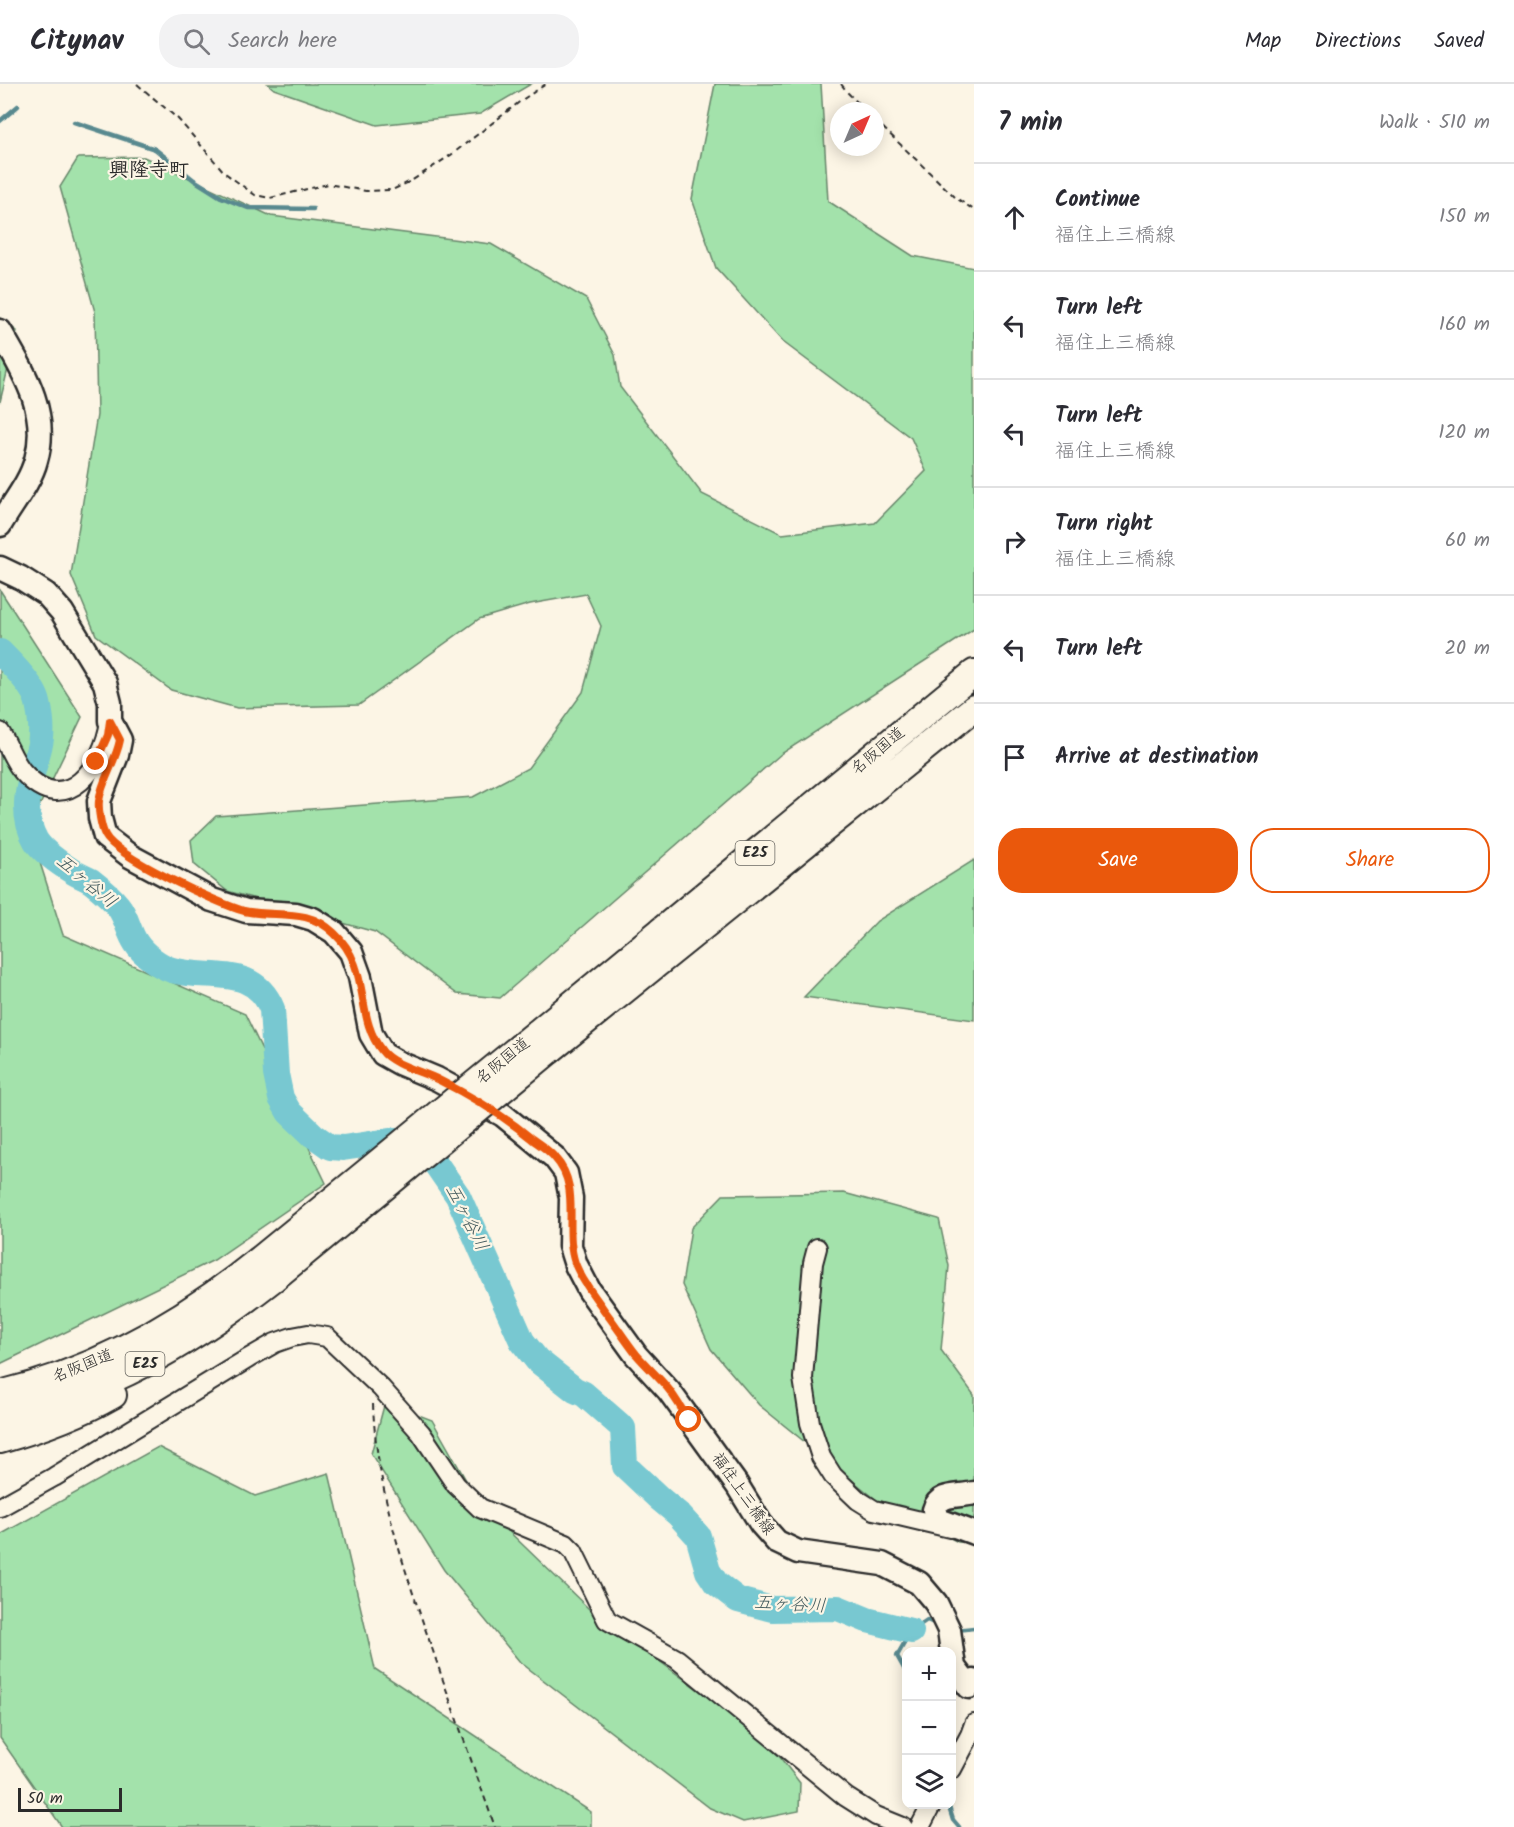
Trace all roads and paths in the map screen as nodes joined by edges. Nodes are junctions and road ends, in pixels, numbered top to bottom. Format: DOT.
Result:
graph roads {
  1 [pos="138,84"];
  2 [pos="546,84"];
  3 [pos="841,84"];
  4 [pos="857,102"];
  5 [pos="884,129"];
  6 [pos="974,210"];
  7 [pos="0,331"];
  8 [pos="0,525"];
  9 [pos="0,568"];
  10 [pos="974,673"];
  11 [pos="974,708"];
  12 [pos="110,721"];
  13 [pos="0,732"];
  14 [pos="543,1042"];
  15 [pos="817,1248"];
  16 [pos="266,1270"];
  17 [pos="233,1310"];
  18 [pos="177,1320"];
  19 [pos="372,1379"];
  20 [pos="0,1386"];
  21 [pos="0,1394"];
  22 [pos="0,1417"];
  23 [pos="0,1440"];
  24 [pos="974,1493"];
  25 [pos="0,1506"];
  26 [pos="972,1533"];
  27 [pos="972,1689"];
  28 [pos="974,1724"];
  29 [pos="956,1760"];
  30 [pos="929,1809"];
  31 [pos="495,1827"];
  32 [pos="903,1827"];
  33 [pos="920,1827"];
  1 -- 2 [label="path"];
  3 -- 4 [label="path"];
  5 -- 6 [label="path"];
  7 -- 8 [label="main road"];
  9 -- 12 [label="main road, 福住上三橋線"];
  10 -- 14 [label="highway, 名阪国道 / E25"];
  11 -- 14 [label="highway, 名阪国道 / E25"];
  12 -- 13 [label="street"];
  12 -- 27 [label="main road, 福住上三橋線"];
  14 -- 16 [label="highway, 名阪国道 / E25, bridge"];
  15 -- 26 [label="street"];
  16 -- 17 [label="highway, 名阪国道 / E25"];
  16 -- 18 [label="highway, 名阪国道 / E25"];
  17 -- 22 [label="highway, 名阪国道 / E25"];
  17 -- 23 [label="highway"];
  18 -- 20 [label="highway"];
  18 -- 21 [label="highway, 名阪国道 / E25"];
  19 -- 25 [label="street"];
  19 -- 31 [label="path"];
  19 -- 32 [label="street"];
  24 -- 26 [label="main road"];
  28 -- 29 [label="street"];
  30 -- 33 [label="street"];
}
